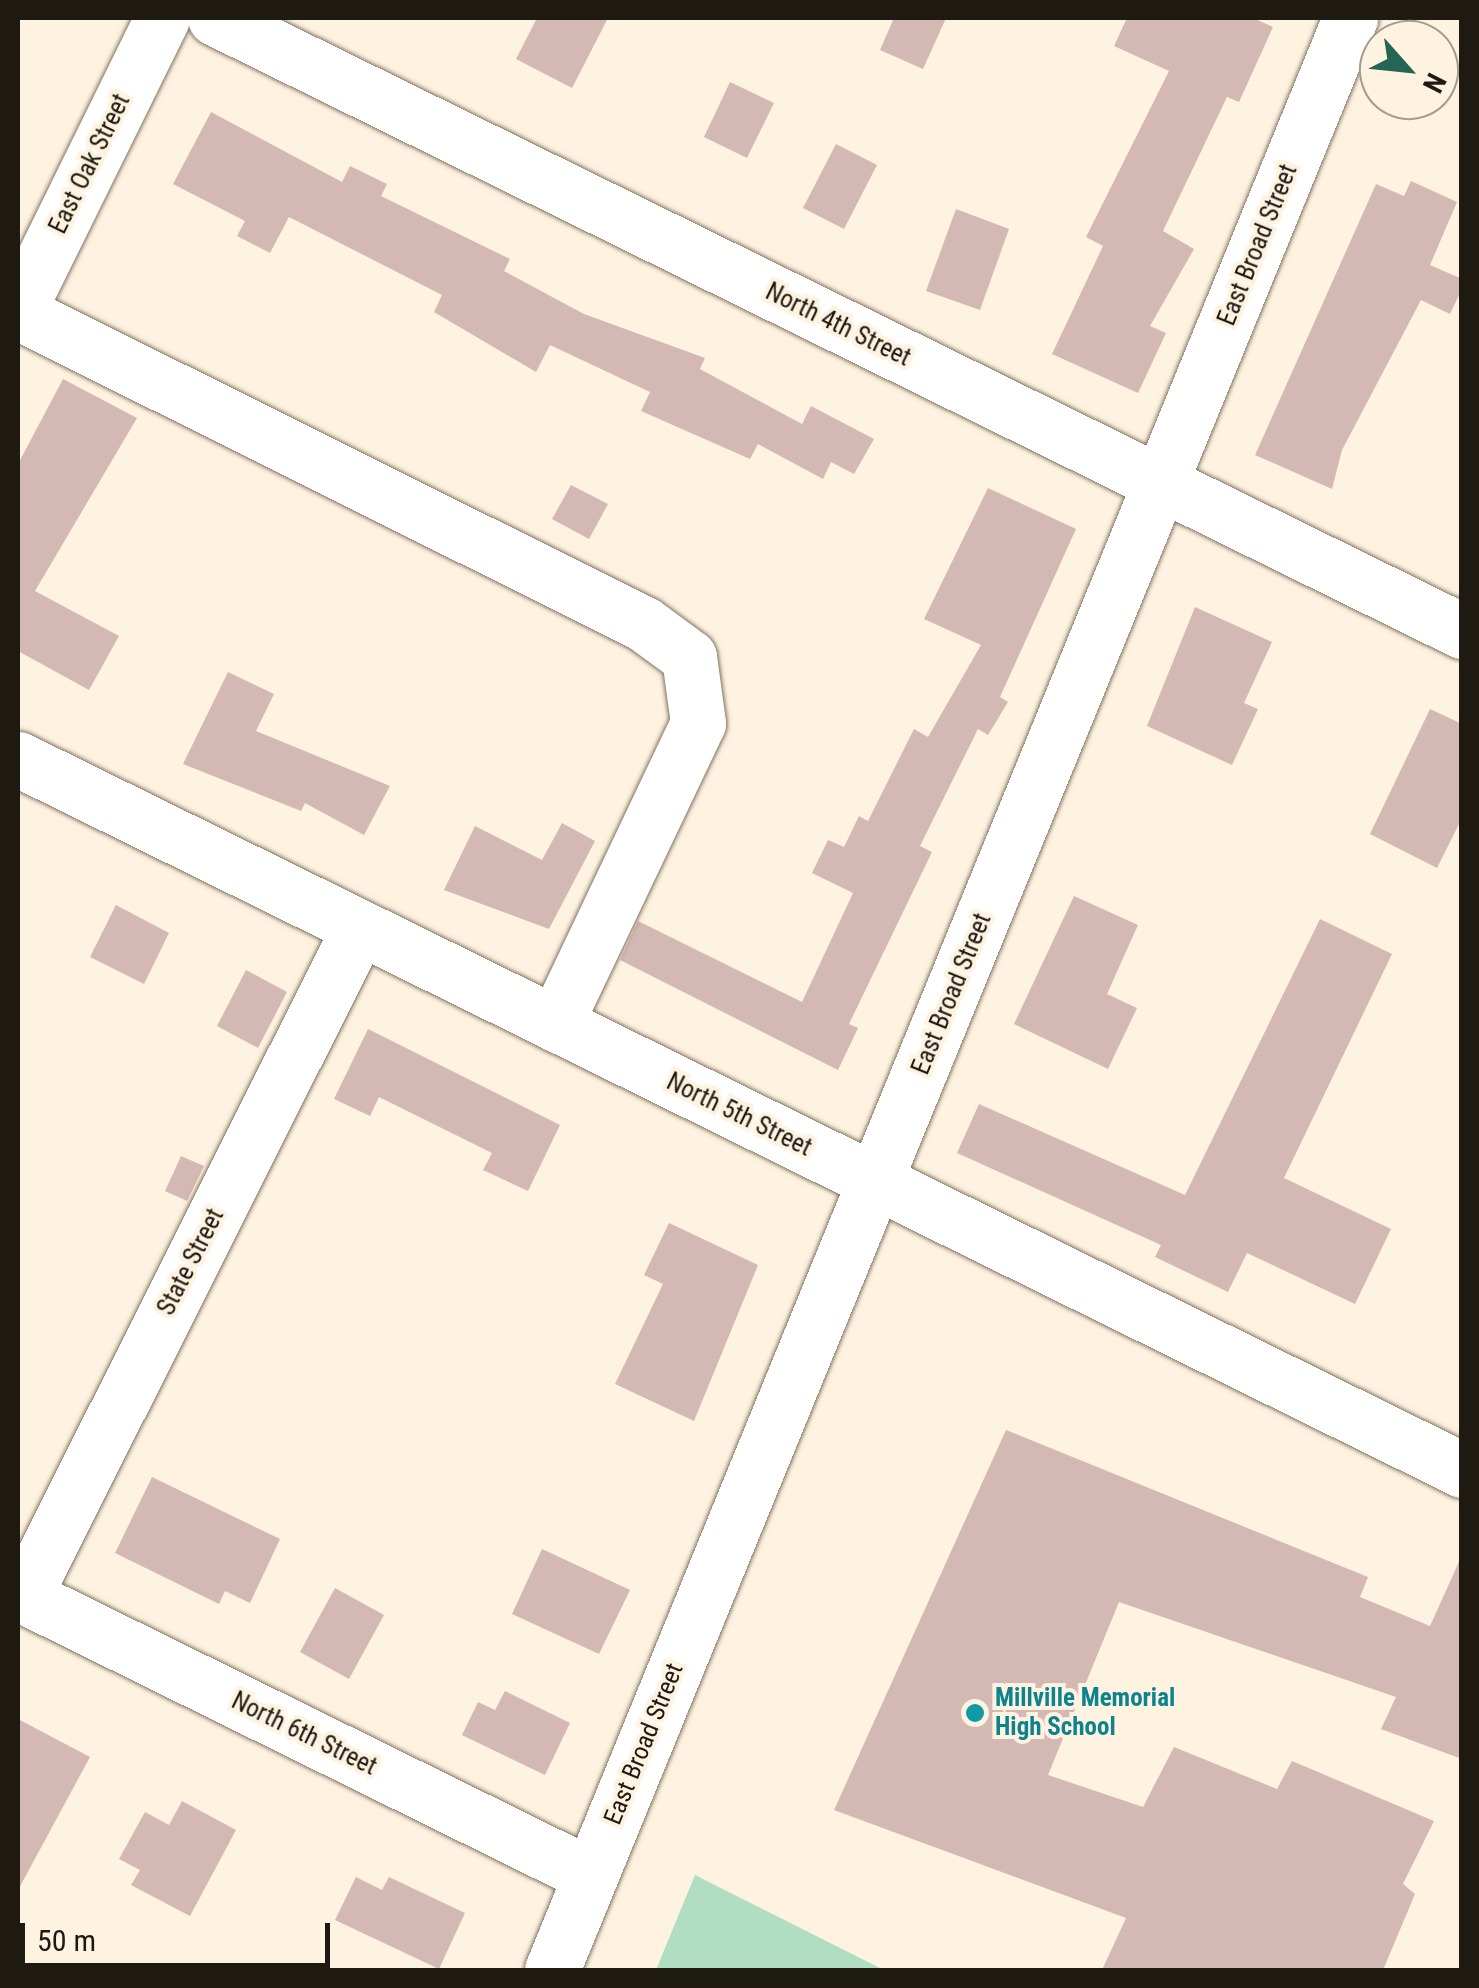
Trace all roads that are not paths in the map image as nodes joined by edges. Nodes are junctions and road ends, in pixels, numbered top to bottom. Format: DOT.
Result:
graph roads {
  1 [pos="162,18"];
  2 [pos="215,18"];
  3 [pos="1350,18"];
  4 [pos="18,311"];
  5 [pos="1161,484"];
  6 [pos="1462,632"];
  7 [pos="18,759"];
  8 [pos="358,928"];
  9 [pos="554,1024"];
  10 [pos="875,1181"];
  11 [pos="1462,1470"];
  12 [pos="21,1595"];
  13 [pos="590,1875"];
  14 [pos="552,1970"];
  1 -- 4 [label="street, East Oak Street"];
  2 -- 5 [label="street, North 4th Street"];
  3 -- 5 [label="street, East Broad Street"];
  4 -- 9 [label="street"];
  5 -- 6 [label="street, North 4th Street"];
  5 -- 10 [label="street, East Broad Street"];
  7 -- 8 [label="street, North 5th Street"];
  8 -- 9 [label="street, North 5th Street"];
  8 -- 12 [label="street, State Street"];
  9 -- 10 [label="street, North 5th Street"];
  10 -- 11 [label="street, North 5th Street"];
  10 -- 13 [label="street, East Broad Street"];
  12 -- 13 [label="street, North 6th Street"];
  13 -- 14 [label="street, East Broad Street"];
}
